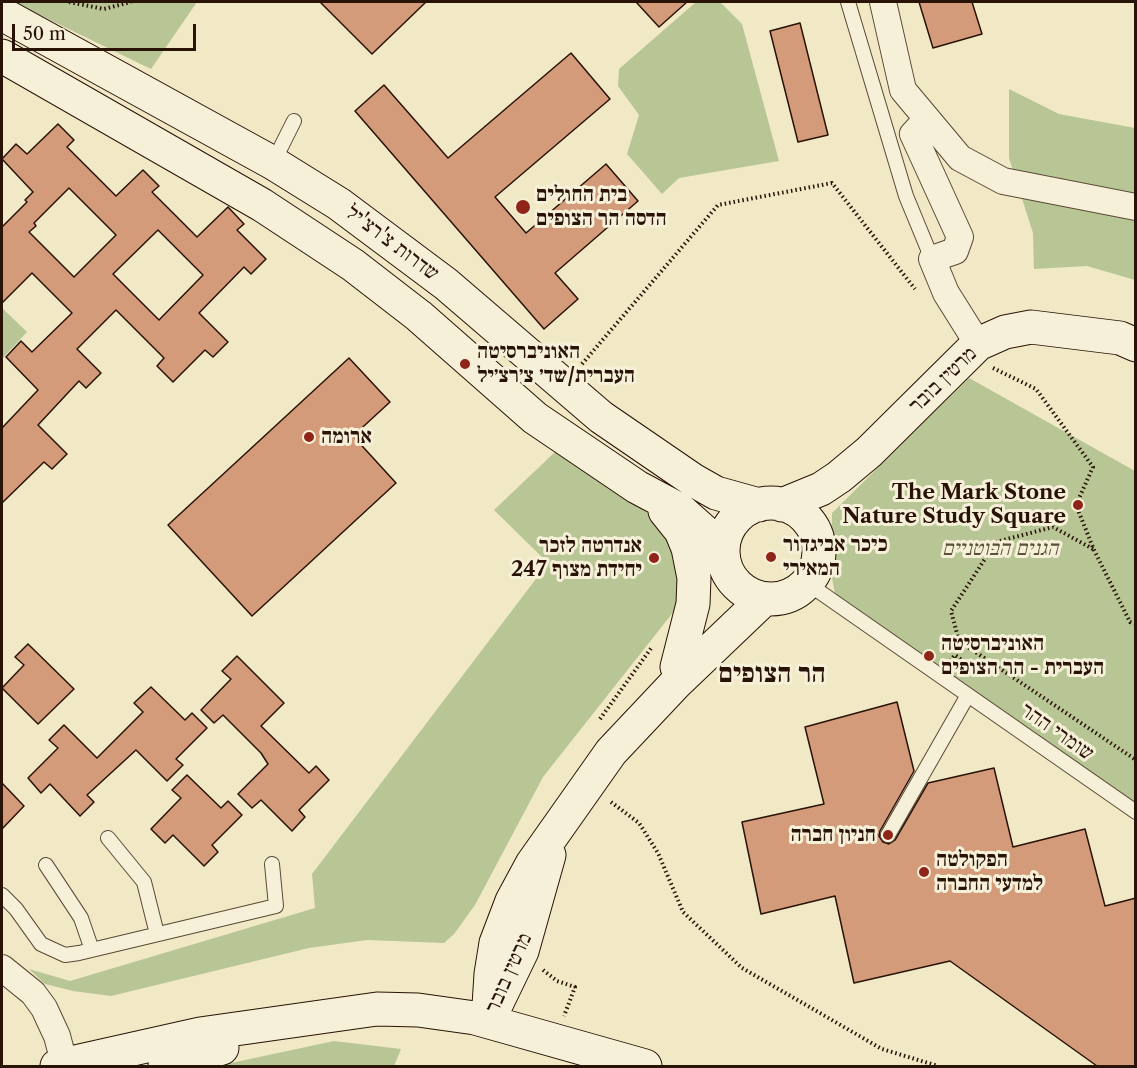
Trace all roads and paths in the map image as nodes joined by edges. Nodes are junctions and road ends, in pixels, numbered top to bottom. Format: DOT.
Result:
graph roads {
  1 [pos="69,2"];
  2 [pos="131,2"];
  3 [pos="848,2"];
  4 [pos="883,2"];
  5 [pos="2,14"];
  6 [pos="2,56"];
  7 [pos="927,119"];
  8 [pos="294,121"];
  9 [pos="273,162"];
  10 [pos="1136,207"];
  11 [pos="932,260"];
  12 [pos="917,291"];
  13 [pos="1136,345"];
  14 [pos="972,350"];
  15 [pos="563,386"];
  16 [pos="868,453"];
  17 [pos="637,487"];
  18 [pos="771,505"];
  19 [pos="813,528"];
  20 [pos="1094,550"];
  21 [pos="726,569"];
  22 [pos="807,583"];
  23 [pos="764,599"];
  24 [pos="1136,624"];
  25 [pos="665,656"];
  26 [pos="955,656"];
  27 [pos="988,660"];
  28 [pos="968,695"];
  29 [pos="638,722"];
  30 [pos="596,724"];
  31 [pos="1136,760"];
  32 [pos="586,784"];
  33 [pos="1136,812"];
  34 [pos="552,836"];
  35 [pos="888,836"];
  36 [pos="108,838"];
  37 [pos="272,864"];
  38 [pos="46,865"];
  39 [pos="2,895"];
  40 [pos="157,934"];
  41 [pos="92,950"];
  42 [pos="522,951"];
  43 [pos="2,968"];
  44 [pos="302,1019"];
  45 [pos="488,1021"];
  46 [pos="554,1040"];
  47 [pos="62,1066"];
  48 [pos="165,1066"];
  49 [pos="645,1066"];
  50 [pos="938,1066"];
  1 -- 2 [label="path"];
  3 -- 11 [label="lane"];
  4 -- 7 [label="street"];
  5 -- 9 [label="street, שדרות צ'רצ'יל"];
  6 -- 17 [label="street, שדרות צ'רצ'יל"];
  7 -- 10 [label="street"];
  7 -- 11 [label="street"];
  8 -- 9 [label="lane"];
  9 -- 15 [label="street, שדרות צ'רצ'יל"];
  11 -- 14 [label="street"];
  12 -- 15 [label="path"];
  13 -- 14 [label="street, מרטין בובר"];
  14 -- 16 [label="street, מרטין בובר"];
  14 -- 20 [label="path"];
  15 -- 18 [label="street, שדרות צ'רצ'יל"];
  16 -- 18 [label="street, מרטין בובר"];
  16 -- 19 [label="street, מרטין בובר"];
  17 -- 21 [label="street, שדרות צ'רצ'יל"];
  17 -- 25 [label="street"];
  18 -- 19 [label="street"];
  18 -- 21 [label="street"];
  19 -- 22 [label="street"];
  20 -- 24 [label="path"];
  20 -- 27 [label="path"];
  21 -- 23 [label="street"];
  21 -- 25 [label="street, מרטין בובר"];
  22 -- 23 [label="street"];
  22 -- 28 [label="lane, שומרי ההר"];
  23 -- 29 [label="street, מרטין בובר"];
  25 -- 29 [label="street, מרטין בובר"];
  25 -- 30 [label="path"];
  26 -- 27 [label="path"];
  27 -- 31 [label="path"];
  28 -- 33 [label="lane, שומרי ההר"];
  28 -- 35 [label="lane"];
  29 -- 32 [label="street, מרטין בובר"];
  32 -- 34 [label="street, מרטין בובר"];
  32 -- 50 [label="path"];
  34 -- 42 [label="street, מרטין בובר"];
  34 -- 45 [label="street, מרטין בובר"];
  36 -- 40 [label="lane"];
  37 -- 40 [label="lane"];
  38 -- 41 [label="lane"];
  39 -- 41 [label="lane"];
  40 -- 41 [label="lane"];
  42 -- 45 [label="street, מרטין בובר"];
  42 -- 46 [label="path"];
  43 -- 47 [label="street"];
  44 -- 45 [label="street"];
  44 -- 47 [label="street"];
  44 -- 48 [label="street"];
  45 -- 46 [label="street"];
  46 -- 49 [label="street"];
}
